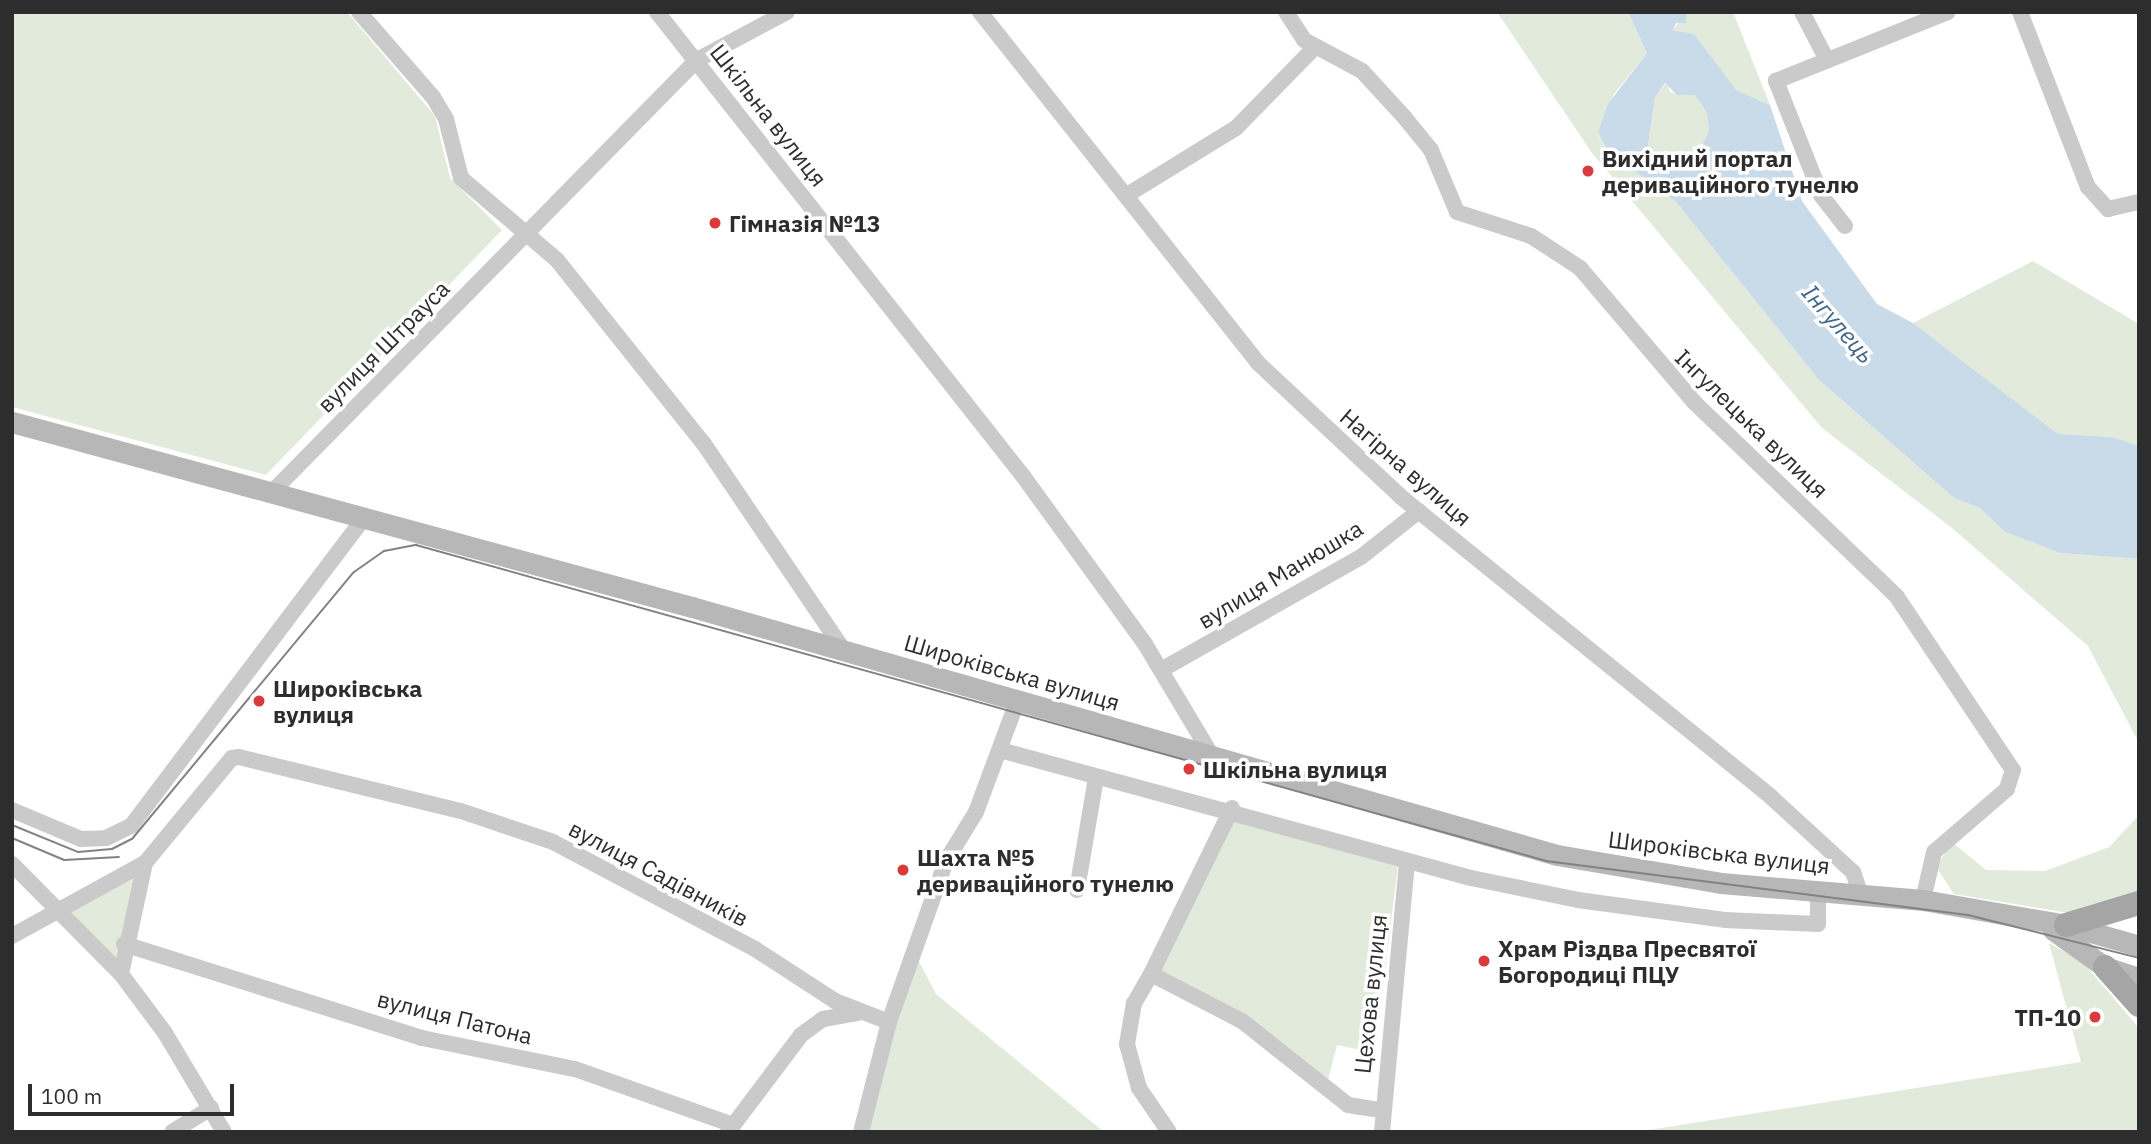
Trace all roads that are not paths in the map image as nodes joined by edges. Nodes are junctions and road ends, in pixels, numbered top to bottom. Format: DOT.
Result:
graph roads {
  1 [pos="359,12"];
  2 [pos="657,12"];
  3 [pos="788,12"];
  4 [pos="980,12"];
  5 [pos="1286,12"];
  6 [pos="1802,12"];
  7 [pos="1948,12"];
  8 [pos="2020,12"];
  9 [pos="1315,47"];
  10 [pos="696,60"];
  11 [pos="1827,60"];
  12 [pos="1127,195"];
  13 [pos="2139,202"];
  14 [pos="1845,226"];
  15 [pos="526,233"];
  16 [pos="12,422"];
  17 [pos="273,491"];
  18 [pos="1419,511"];
  19 [pos="365,517"];
  20 [pos="845,652"];
  21 [pos="1161,670"];
  22 [pos="1017,702"];
  23 [pos="1000,750"];
  24 [pos="1212,756"];
  25 [pos="1096,778"];
  26 [pos="1232,808"];
  27 [pos="12,810"];
  28 [pos="1408,862"];
  29 [pos="145,863"];
  30 [pos="12,864"];
  31 [pos="1077,890"];
  32 [pos="1818,891"];
  33 [pos="1861,895"];
  34 [pos="1923,900"];
  35 [pos="2139,903"];
  36 [pos="55,908"];
  37 [pos="2008,915"];
  38 [pos="2066,925"];
  39 [pos="12,936"];
  40 [pos="124,944"];
  41 [pos="2139,946"];
  42 [pos="2105,967"];
  43 [pos="121,974"];
  44 [pos="1151,974"];
  45 [pos="2137,977"];
  46 [pos="2139,1005"];
  47 [pos="867,1013"];
  48 [pos="889,1022"];
  49 [pos="211,1108"];
  50 [pos="1381,1110"];
  51 [pos="730,1129"];
  52 [pos="172,1132"];
  53 [pos="224,1132"];
  54 [pos="861,1132"];
  55 [pos="1169,1132"];
  56 [pos="1382,1132"];
  1 -- 15 [label="street"];
  2 -- 10 [label="street, Шкільна вулиця"];
  3 -- 10 [label="street, вулиця Штрауса"];
  4 -- 12 [label="street, Нагірна вулиця"];
  5 -- 9 [label="street, Інгулецька вулиця"];
  6 -- 11 [label="street"];
  7 -- 11 [label="street"];
  8 -- 13 [label="street"];
  9 -- 12 [label="street"];
  9 -- 34 [label="street, Інгулецька вулиця"];
  10 -- 15 [label="street, вулиця Штрауса"];
  10 -- 21 [label="street, Шкільна вулиця"];
  11 -- 14 [label="street"];
  12 -- 18 [label="street, Нагірна вулиця"];
  15 -- 17 [label="street, вулиця Штрауса"];
  15 -- 20 [label="street"];
  16 -- 17 [label="main road, Широківська вулиця"];
  17 -- 19 [label="main road, Широківська вулиця"];
  18 -- 21 [label="street, вулиця Манюшка"];
  18 -- 33 [label="street, Нагірна вулиця"];
  19 -- 20 [label="main road, Широківська вулиця"];
  19 -- 27 [label="street"];
  20 -- 22 [label="main road, Широківська вулиця"];
  21 -- 24 [label="street, Шкільна вулиця"];
  22 -- 23 [label="street"];
  22 -- 24 [label="main road, Широківська вулиця"];
  23 -- 25 [label="street"];
  23 -- 48 [label="street"];
  24 -- 32 [label="main road, Широківська вулиця"];
  25 -- 26 [label="street"];
  25 -- 31 [label="street"];
  26 -- 28 [label="street"];
  26 -- 44 [label="street"];
  28 -- 32 [label="street"];
  28 -- 50 [label="street, Цехова вулиця"];
  29 -- 36 [label="street"];
  29 -- 40 [label="street"];
  29 -- 47 [label="street, вулиця Садівників"];
  30 -- 36 [label="street"];
  32 -- 33 [label="main road, Широківська вулиця"];
  33 -- 34 [label="main road, Широківська вулиця"];
  34 -- 37 [label="main road, Широківська вулиця"];
  35 -- 38 [label="main road"];
  36 -- 39 [label="street"];
  36 -- 43 [label="street"];
  37 -- 38 [label="main road"];
  37 -- 42 [label="main road"];
  38 -- 41 [label="main road"];
  40 -- 43 [label="street"];
  40 -- 51 [label="street, вулиця Патона"];
  42 -- 45 [label="main road"];
  42 -- 46 [label="main road"];
  43 -- 49 [label="street"];
  44 -- 50 [label="street"];
  44 -- 55 [label="street"];
  47 -- 48 [label="street, вулиця Садівників"];
  47 -- 51 [label="street"];
  48 -- 54 [label="street"];
  49 -- 52 [label="street"];
  49 -- 53 [label="street"];
  50 -- 56 [label="street, Цехова вулиця"];
}
